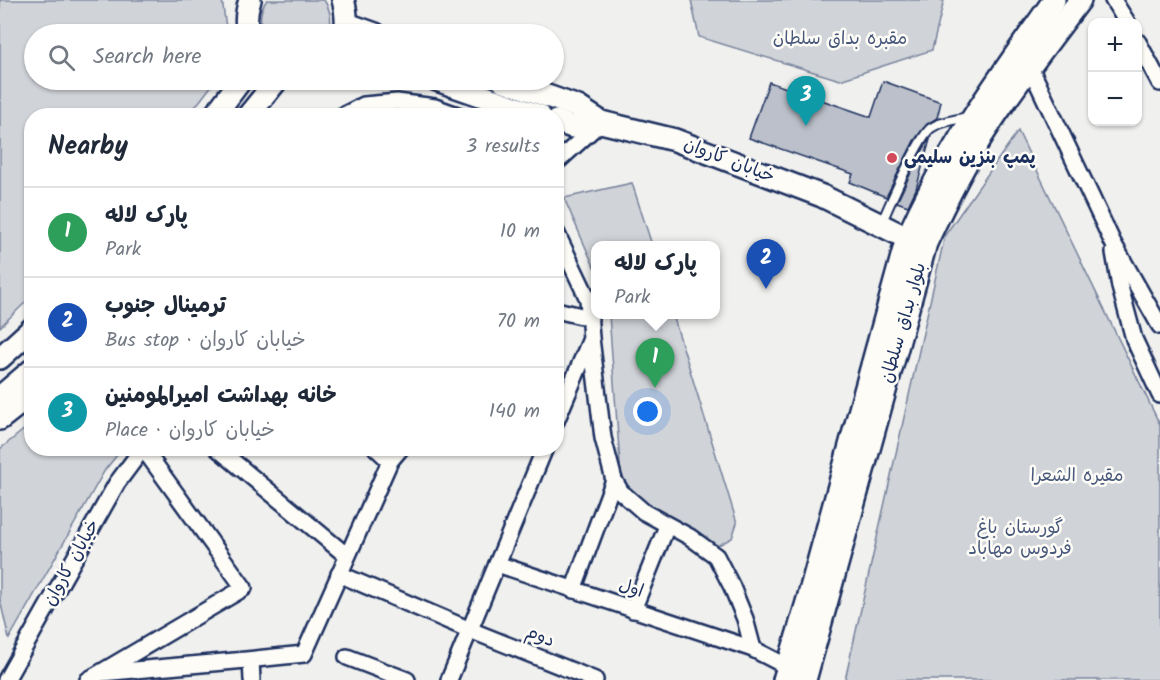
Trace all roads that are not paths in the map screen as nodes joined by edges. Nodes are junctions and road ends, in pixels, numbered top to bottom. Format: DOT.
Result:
graph roads {
  1 [pos="250,0"];
  2 [pos="343,0"];
  3 [pos="1054,0"];
  4 [pos="1080,0"];
  5 [pos="1113,0"];
  6 [pos="1124,18"];
  7 [pos="246,24"];
  8 [pos="346,24"];
  9 [pos="1142,51"];
  10 [pos="1030,67"];
  11 [pos="1160,83"];
  12 [pos="234,90"];
  13 [pos="269,90"];
  14 [pos="466,90"];
  15 [pos="520,90"];
  16 [pos="220,108"];
  17 [pos="254,108"];
  18 [pos="358,108"];
  19 [pos="438,108"];
  20 [pos="517,108"];
  21 [pos="551,108"];
  22 [pos="974,116"];
  23 [pos="569,118"];
  24 [pos="601,122"];
  25 [pos="564,156"];
  26 [pos="881,224"];
  27 [pos="907,238"];
  28 [pos="1113,243"];
  29 [pos="564,249"];
  30 [pos="564,312"];
  31 [pos="590,318"];
  32 [pos="1160,326"];
  33 [pos="24,336"];
  34 [pos="591,338"];
  35 [pos="0,358"];
  36 [pos="24,377"];
  37 [pos="1160,395"];
  38 [pos="0,397"];
  39 [pos="24,400"];
  40 [pos="564,403"];
  41 [pos="0,419"];
  42 [pos="137,456"];
  43 [pos="149,456"];
  44 [pos="227,456"];
  45 [pos="385,456"];
  46 [pos="394,456"];
  47 [pos="542,456"];
  48 [pos="390,461"];
  49 [pos="614,480"];
  50 [pos="667,526"];
  51 [pos="347,556"];
  52 [pos="497,564"];
  53 [pos="339,574"];
  54 [pos="573,590"];
  55 [pos="633,610"];
  56 [pos="470,630"];
  57 [pos="753,649"];
  58 [pos="346,657"];
  59 [pos="250,660"];
  60 [pos="0,666"];
  61 [pos="786,673"];
  62 [pos="94,676"];
  63 [pos="4,680"];
  64 [pos="252,680"];
  65 [pos="407,680"];
  66 [pos="449,680"];
  67 [pos="595,680"];
  68 [pos="805,680"];
  1 -- 7 [label="main road"];
  2 -- 8 [label="main road"];
  3 -- 22 [label="main road, بلوار بداق سلطان"];
  4 -- 10 [label="main road, بلوار بداق سلطان"];
  5 -- 6 [label="street"];
  9 -- 11 [label="street"];
  10 -- 28 [label="street"];
  10 -- 68 [label="main road, بلوار بداق سلطان"];
  12 -- 16 [label="main road"];
  13 -- 17 [label="main road"];
  14 -- 20 [label="main road"];
  15 -- 21 [label="main road, خیابان کاروان"];
  18 -- 19 [label="street"];
  22 -- 26 [label="lane"];
  22 -- 27 [label="main road, بلوار بداق سلطان"];
  23 -- 24 [label="main road, خیابان کاروان"];
  24 -- 25 [label="street"];
  24 -- 26 [label="main road, خیابان کاروان"];
  26 -- 27 [label="main road, خیابان کاروان"];
  27 -- 61 [label="main road, بلوار بداق سلطان"];
  28 -- 32 [label="street"];
  28 -- 37 [label="street"];
  29 -- 31 [label="street"];
  30 -- 31 [label="street"];
  31 -- 34 [label="street"];
  33 -- 35 [label="main road"];
  34 -- 40 [label="street"];
  34 -- 49 [label="street"];
  36 -- 38 [label="main road"];
  39 -- 41 [label="main road"];
  42 -- 63 [label="street, خیابان کاروان"];
  43 -- 62 [label="street"];
  44 -- 51 [label="street"];
  45 -- 48 [label="street"];
  46 -- 48 [label="street"];
  47 -- 52 [label="street"];
  48 -- 51 [label="street"];
  49 -- 50 [label="street"];
  49 -- 54 [label="street"];
  50 -- 55 [label="street"];
  50 -- 57 [label="street"];
  51 -- 53 [label="street"];
  52 -- 54 [label="street, اول"];
  52 -- 56 [label="street"];
  53 -- 56 [label="street, دوم"];
  53 -- 59 [label="street"];
  54 -- 55 [label="street, اول"];
  55 -- 57 [label="street, اول"];
  56 -- 66 [label="street"];
  56 -- 67 [label="street, دوم"];
  57 -- 61 [label="street, اول"];
  58 -- 65 [label="street"];
  59 -- 62 [label="street"];
  59 -- 64 [label="street"];
  60 -- 63 [label="street"];
}
